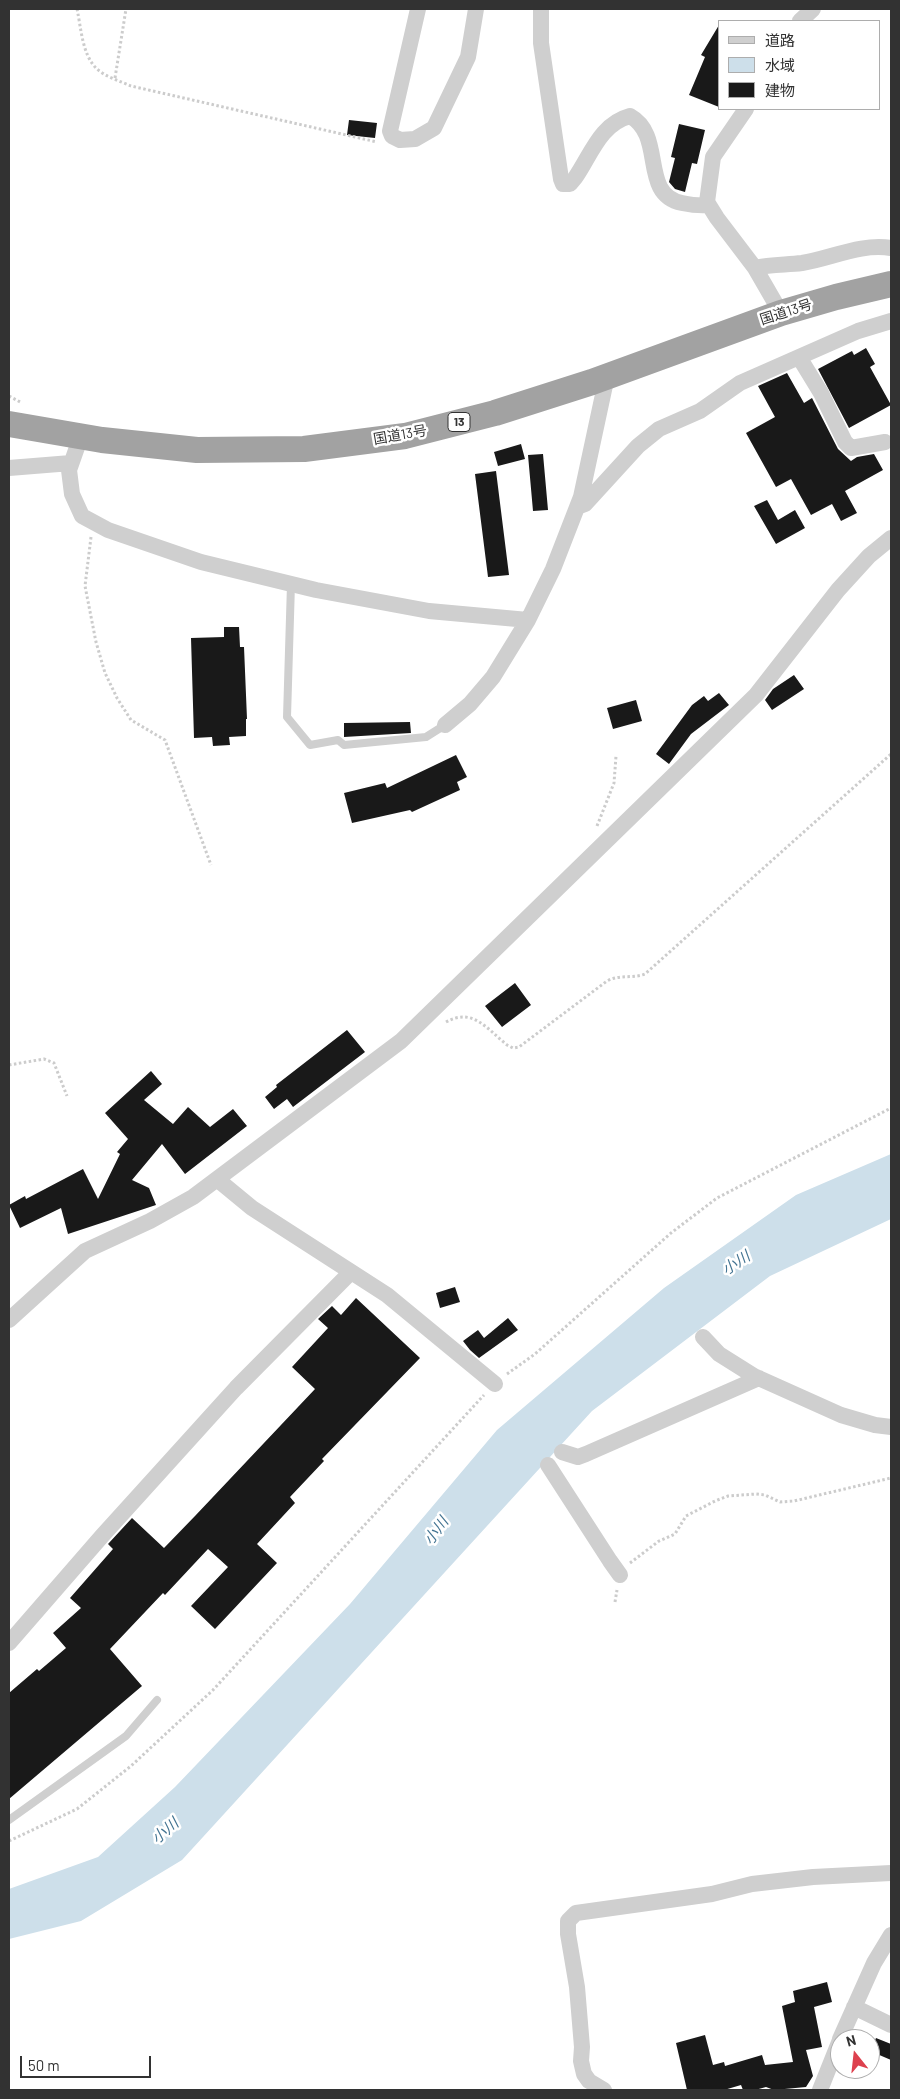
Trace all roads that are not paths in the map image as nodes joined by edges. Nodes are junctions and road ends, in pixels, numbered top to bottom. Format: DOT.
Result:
graph roads {
  1 [pos="418,9"];
  2 [pos="476,9"];
  3 [pos="541,9"];
  4 [pos="813,9"];
  5 [pos="801,20"];
  6 [pos="745,110"];
  7 [pos="709,205"];
  8 [pos="891,248"];
  9 [pos="755,268"];
  10 [pos="891,284"];
  11 [pos="781,313"];
  12 [pos="891,320"];
  13 [pos="799,357"];
  14 [pos="607,376"];
  15 [pos="9,424"];
  16 [pos="81,436"];
  17 [pos="885,442"];
  18 [pos="71,462"];
  19 [pos="9,468"];
  20 [pos="577,507"];
  21 [pos="891,538"];
  22 [pos="290,584"];
  23 [pos="528,620"];
  24 [pos="445,725"];
  25 [pos="218,1180"];
  26 [pos="351,1272"];
  27 [pos="9,1320"];
  28 [pos="703,1337"];
  29 [pos="759,1378"];
  30 [pos="494,1384"];
  31 [pos="891,1427"];
  32 [pos="562,1452"];
  33 [pos="548,1465"];
  34 [pos="620,1575"];
  35 [pos="9,1644"];
  36 [pos="157,1700"];
  37 [pos="9,1820"];
  38 [pos="891,1873"];
  39 [pos="891,1935"];
  40 [pos="854,2007"];
  41 [pos="891,2026"];
  42 [pos="844,2029"];
  43 [pos="830,2064"];
  44 [pos="604,2090"];
  45 [pos="820,2090"];
  1 -- 2 [label="street"];
  3 -- 7 [label="street"];
  4 -- 5 [label="street"];
  6 -- 7 [label="street"];
  7 -- 9 [label="street"];
  8 -- 9 [label="street"];
  9 -- 11 [label="street"];
  10 -- 11 [label="highway, 国道13号 / 13"];
  11 -- 14 [label="highway, 国道13号 / 13"];
  12 -- 13 [label="street"];
  13 -- 17 [label="street"];
  13 -- 20 [label="street"];
  14 -- 16 [label="highway, 国道13号 / 13"];
  14 -- 20 [label="street"];
  15 -- 16 [label="highway, 国道13号 / 13"];
  16 -- 18 [label="street"];
  18 -- 19 [label="street"];
  18 -- 22 [label="street"];
  20 -- 23 [label="street"];
  21 -- 25 [label="street"];
  22 -- 23 [label="street"];
  22 -- 24 [label="lane"];
  23 -- 24 [label="street"];
  25 -- 26 [label="street"];
  25 -- 27 [label="street"];
  26 -- 30 [label="street"];
  26 -- 35 [label="street"];
  28 -- 29 [label="street"];
  29 -- 31 [label="street"];
  29 -- 32 [label="street"];
  33 -- 34 [label="street"];
  36 -- 37 [label="lane"];
  38 -- 44 [label="street"];
  39 -- 40 [label="street"];
  40 -- 41 [label="street"];
  40 -- 42 [label="street"];
  43 -- 45 [label="street"];
}
